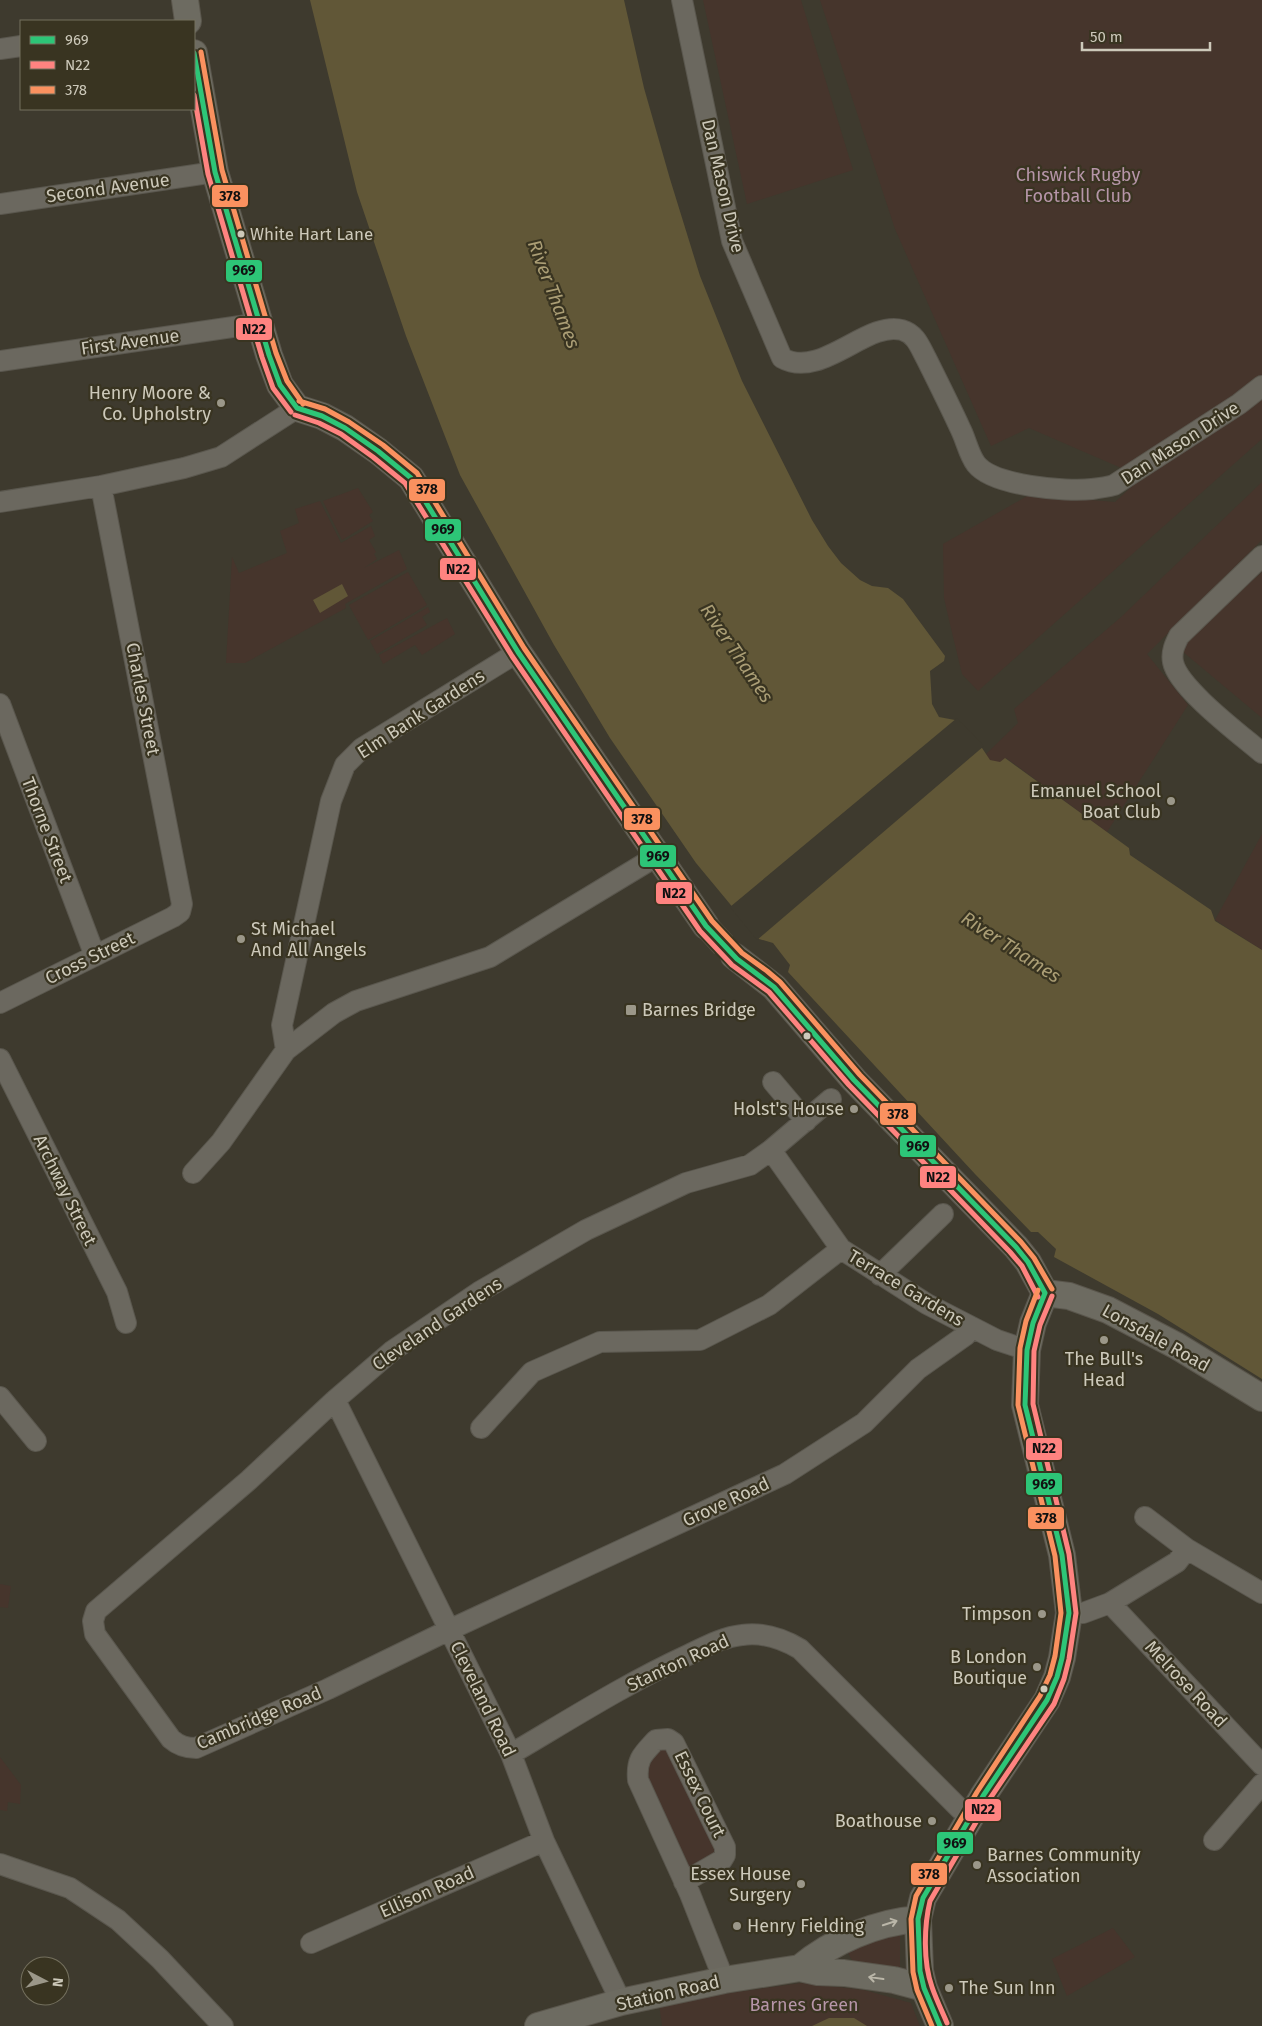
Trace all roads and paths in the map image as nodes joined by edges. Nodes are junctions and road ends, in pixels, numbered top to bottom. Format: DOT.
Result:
graph roads {
  1 [pos="185,0"];
  2 [pos="682,0"];
  3 [pos="188,20"];
  4 [pos="20,46"];
  5 [pos="0,49"];
  6 [pos="195,59"];
  7 [pos="215,172"];
  8 [pos="0,204"];
  9 [pos="260,323"];
  10 [pos="0,361"];
  11 [pos="1262,386"];
  12 [pos="297,408"];
  13 [pos="101,486"];
  14 [pos="0,502"];
  15 [pos="1262,556"];
  16 [pos="518,652"];
  17 [pos="0,704"];
  18 [pos="1262,753"];
  19 [pos="657,856"];
  20 [pos="180,912"];
  21 [pos="706,926"];
  22 [pos="95,956"];
  23 [pos="734,956"];
  24 [pos="0,1002"];
  25 [pos="286,1050"];
  26 [pos="0,1059"];
  27 [pos="773,1082"];
  28 [pos="831,1099"];
  29 [pos="806,1121"];
  30 [pos="771,1150"];
  31 [pos="193,1173"];
  32 [pos="943,1214"];
  33 [pos="841,1249"];
  34 [pos="880,1275"];
  35 [pos="1045,1294"];
  36 [pos="126,1323"];
  37 [pos="970,1326"];
  38 [pos="1027,1350"];
  39 [pos="0,1398"];
  40 [pos="1262,1398"];
  41 [pos="335,1400"];
  42 [pos="481,1428"];
  43 [pos="36,1441"];
  44 [pos="1145,1517"];
  45 [pos="1187,1549"];
  46 [pos="1262,1594"];
  47 [pos="1110,1603"];
  48 [pos="1069,1612"];
  49 [pos="93,1621"];
  50 [pos="449,1630"];
  51 [pos="511,1754"];
  52 [pos="1262,1765"];
  53 [pos="1262,1784"];
  54 [pos="971,1814"];
  55 [pos="1214,1840"];
  56 [pos="544,1841"];
  57 [pos="0,1864"];
  58 [pos="684,1882"];
  59 [pos="918,1919"];
  60 [pos="311,1943"];
  61 [pos="836,1944"];
  62 [pos="800,1968"];
  63 [pos="844,1973"];
  64 [pos="724,1980"];
  65 [pos="924,1988"];
  66 [pos="621,2002"];
  67 [pos="223,2026"];
  68 [pos="538,2026"];
  69 [pos="940,2026"];
  1 -- 3 [label="main road"];
  2 -- 11 [label="street, Dan Mason Drive"];
  4 -- 5 [label="street"];
  6 -- 7 [label="main road"];
  7 -- 8 [label="street, Second Avenue"];
  7 -- 9 [label="main road"];
  9 -- 10 [label="street, First Avenue"];
  9 -- 12 [label="main road"];
  12 -- 13 [label="street"];
  12 -- 16 [label="main road"];
  13 -- 14 [label="street"];
  13 -- 20 [label="street, Charles Street"];
  15 -- 18 [label="street"];
  16 -- 19 [label="main road"];
  16 -- 25 [label="street, Elm Bank Gardens"];
  17 -- 22 [label="street, Thorne Street"];
  19 -- 21 [label="main road"];
  19 -- 25 [label="street"];
  20 -- 22 [label="street, Cross Street"];
  22 -- 24 [label="street, Cross Street"];
  23 -- 35 [label="main road"];
  25 -- 31 [label="street"];
  26 -- 36 [label="street, Archway Street"];
  27 -- 29 [label="street"];
  28 -- 29 [label="street, Cleveland Gardens"];
  29 -- 30 [label="street, Cleveland Gardens"];
  30 -- 33 [label="street, Terrace Gardens"];
  30 -- 41 [label="street, Cleveland Gardens"];
  32 -- 34 [label="street"];
  33 -- 34 [label="street, Terrace Gardens"];
  33 -- 42 [label="street"];
  34 -- 37 [label="street, Terrace Gardens"];
  35 -- 38 [label="main road"];
  35 -- 40 [label="main road, Lonsdale Road"];
  37 -- 38 [label="street, Terrace Gardens"];
  37 -- 50 [label="street, Grove Road"];
  38 -- 48 [label="main road"];
  39 -- 43 [label="street"];
  41 -- 49 [label="street, Cleveland Gardens"];
  41 -- 50 [label="street, Cleveland Road"];
  44 -- 45 [label="street"];
  45 -- 46 [label="street"];
  45 -- 47 [label="street"];
  47 -- 48 [label="street"];
  47 -- 52 [label="street, Melrose Road"];
  48 -- 54 [label="main road"];
  49 -- 50 [label="street, Cambridge Road"];
  50 -- 51 [label="street, Cleveland Road"];
  51 -- 54 [label="street, Stanton Road"];
  51 -- 56 [label="street, Cleveland Road"];
  53 -- 55 [label="street"];
  54 -- 59 [label="main road"];
  56 -- 60 [label="street, Ellison Road"];
  56 -- 66 [label="street, Cleveland Road"];
  57 -- 67 [label="street"];
  58 -- 58 [label="street, Essex Court"];
  58 -- 64 [label="street, Essex Court"];
  61 -- 59 [label="main road, Station Road, one-way"];
  59 -- 65 [label="main road"];
  61 -- 62 [label="main road, Station Road"];
  61 -- 63 [label="main road"];
  62 -- 63 [label="main road, Station Road"];
  62 -- 64 [label="main road, Station Road"];
  65 -- 63 [label="main road, Station Road, one-way"];
  64 -- 66 [label="main road, Station Road"];
  65 -- 69 [label="main road"];
  66 -- 68 [label="main road, Station Road"];
}
